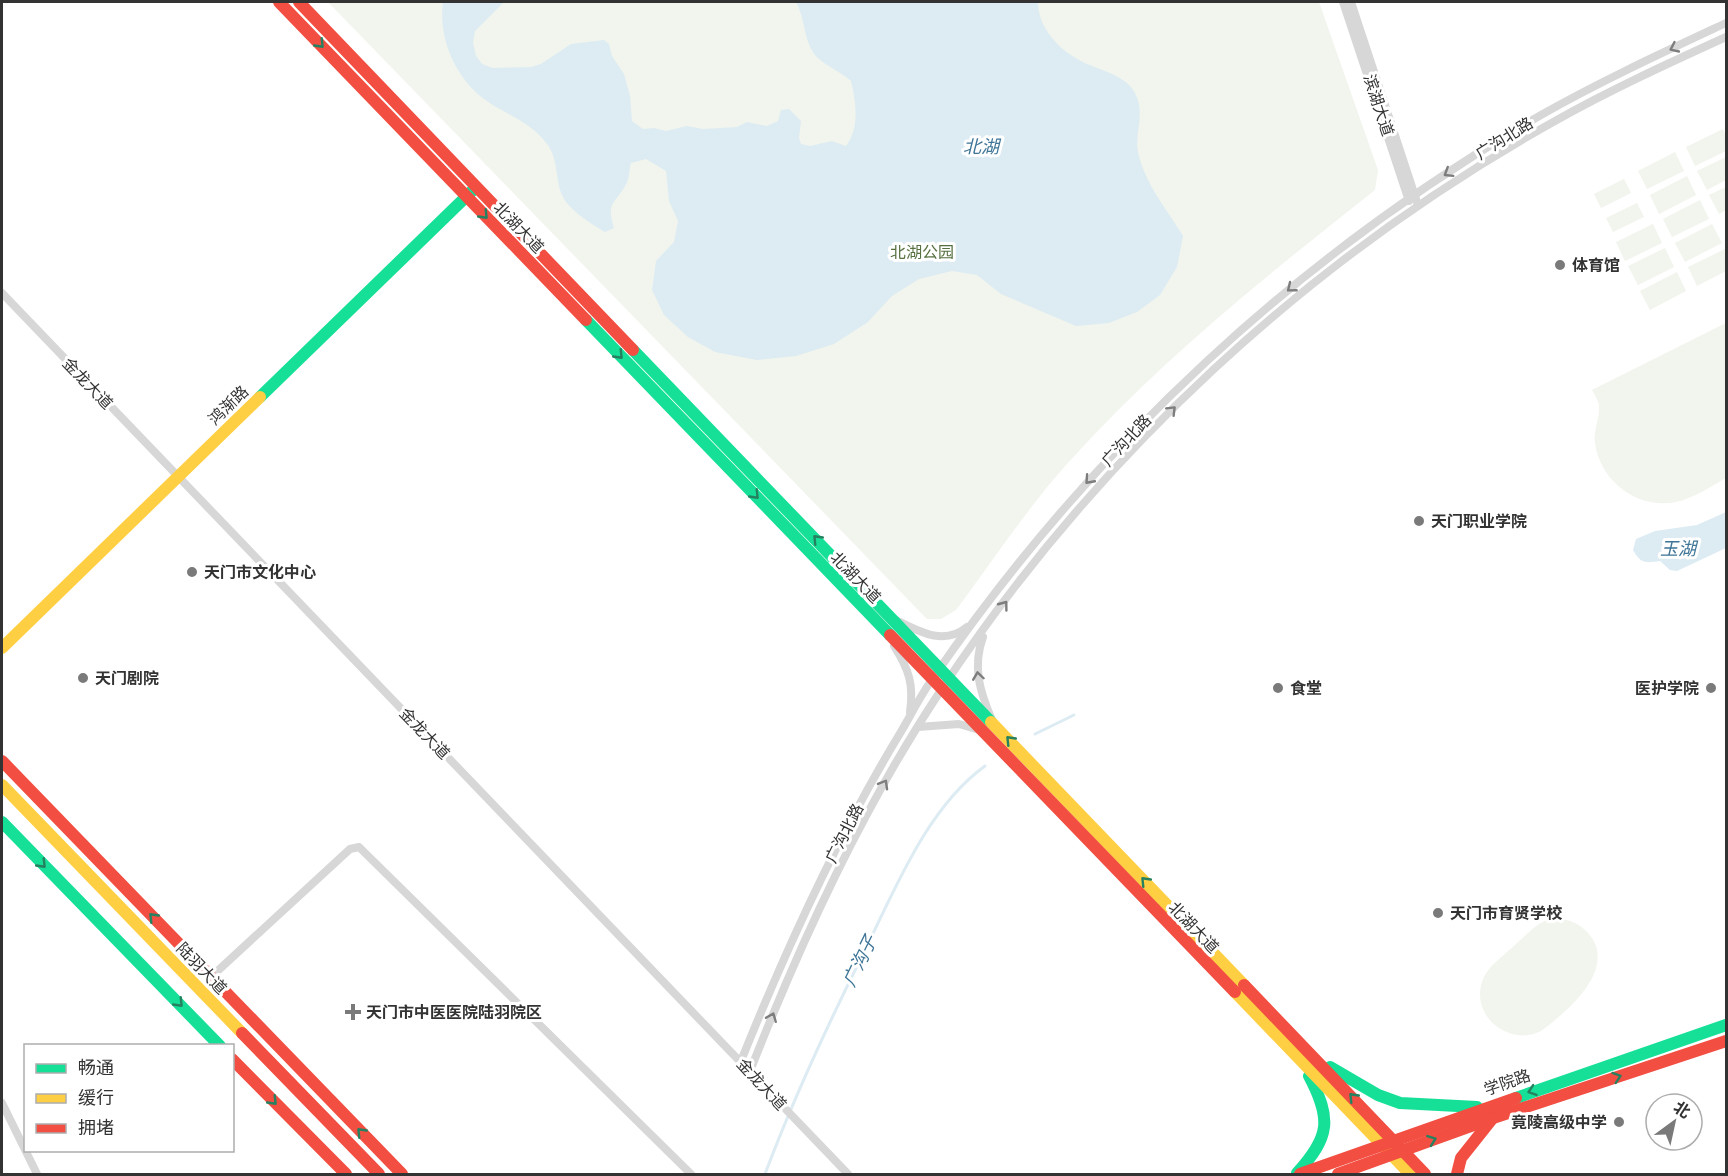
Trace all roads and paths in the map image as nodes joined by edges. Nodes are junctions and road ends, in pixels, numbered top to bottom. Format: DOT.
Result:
graph roads {
  1 [pos="279,2"];
  2 [pos="299,2"];
  3 [pos="1343,2"];
  4 [pos="1351,2"];
  5 [pos="1726,23"];
  6 [pos="1726,37"];
  7 [pos="477,186"];
  8 [pos="467,196"];
  9 [pos="1411,196"];
  10 [pos="1415,207"];
  11 [pos="2,293"];
  12 [pos="178,477"];
  13 [pos="893,618"];
  14 [pos="977,619"];
  15 [pos="987,627"];
  16 [pos="884,630"];
  17 [pos="2,648"];
  18 [pos="941,668"];
  19 [pos="950,677"];
  20 [pos="932,680"];
  21 [pos="941,689"];
  22 [pos="909,719"];
  23 [pos="994,723"];
  24 [pos="918,727"];
  25 [pos="983,733"];
  26 [pos="2,761"];
  27 [pos="2,785"];
  28 [pos="2,798"];
  29 [pos="2,822"];
  30 [pos="211,977"];
  31 [pos="1726,1025"];
  32 [pos="1726,1041"];
  33 [pos="218,1044"];
  34 [pos="1307,1059"];
  35 [pos="234,1061"];
  36 [pos="741,1061"];
  37 [pos="750,1071"];
  38 [pos="2,1103"];
  39 [pos="1484,1107"];
  40 [pos="1493,1118"];
  41 [pos="1387,1142"];
  42 [pos="24,1148"];
  43 [pos="26,1152"];
  44 [pos="1397,1153"];
  45 [pos="37,1174"];
  46 [pos="346,1174"];
  47 [pos="366,1174"];
  48 [pos="379,1174"];
  49 [pos="402,1174"];
  50 [pos="691,1174"];
  51 [pos="848,1174"];
  52 [pos="1298,1174"];
  53 [pos="1338,1174"];
  54 [pos="1410,1174"];
  55 [pos="1425,1174"];
  56 [pos="1457,1174"];
  1 -- 8 [label="main road, 北湖大道, one-way"];
  2 -- 7 [label="main road, 北湖大道"];
  3 -- 9 [label="street, 滨湖大道"];
  4 -- 9 [label="street, 滨湖大道"];
  5 -- 9 [label="street, 广沟北路, one-way"];
  6 -- 10 [label="street, 广沟北路"];
  7 -- 8 [label="main road, 鸿渐路"];
  13 -- 7 [label="main road, 北湖大道, one-way"];
  8 -- 12 [label="main road, 鸿渐路"];
  8 -- 16 [label="main road, 北湖大道, one-way"];
  9 -- 10 [label="street, 滨湖大道"];
  9 -- 14 [label="street, 广沟北路, one-way"];
  15 -- 10 [label="street, 广沟北路, one-way"];
  11 -- 12 [label="street, 金龙大道"];
  12 -- 17 [label="main road, 鸿渐路"];
  12 -- 36 [label="street, 金龙大道"];
  13 -- 14 [label="street"];
  13 -- 18 [label="main road, 北湖大道"];
  14 -- 18 [label="street, 广沟北路"];
  15 -- 19 [label="street, 广沟北路"];
  23 -- 15 [label="street, one-way"];
  16 -- 20 [label="main road, 北湖大道"];
  16 -- 22 [label="street"];
  18 -- 19 [label="main road, 北湖大道"];
  18 -- 20 [label="street, 广沟北路"];
  19 -- 21 [label="street, 广沟北路"];
  19 -- 23 [label="main road, 北湖大道"];
  20 -- 21 [label="main road, 北湖大道"];
  20 -- 22 [label="street, 广沟北路"];
  21 -- 24 [label="street, 广沟北路"];
  21 -- 25 [label="main road, 北湖大道"];
  22 -- 36 [label="street, 广沟北路"];
  34 -- 23 [label="main road, 北湖大道, one-way"];
  24 -- 25 [label="street"];
  37 -- 24 [label="street, 广沟北路, one-way"];
  25 -- 34 [label="main road, 北湖大道"];
  30 -- 26 [label="main road, one-way"];
  27 -- 48 [label="main road, 陆羽大道"];
  28 -- 47 [label="main road, 陆羽大道"];
  29 -- 33 [label="main road, one-way"];
  49 -- 30 [label="main road, one-way"];
  30 -- 50 [label="street"];
  31 -- 39 [label="main road, 学院路, one-way"];
  40 -- 32 [label="main road, 学院路, one-way"];
  34 -- 39 [label="main road"];
  34 -- 41 [label="main road, 北湖大道"];
  34 -- 52 [label="main road"];
  35 -- 46 [label="main road, one-way"];
  36 -- 37 [label="street, 金龙大道"];
  37 -- 51 [label="street, 金龙大道"];
  38 -- 42 [label="street"];
  39 -- 41 [label="main road, 学院路"];
  44 -- 40 [label="main road, 学院路, one-way"];
  40 -- 56 [label="main road"];
  41 -- 44 [label="main road, 北湖大道"];
  41 -- 52 [label="main road, 学院路"];
  43 -- 45 [label="street"];
  44 -- 53 [label="main road, 学院路"];
  44 -- 54 [label="main road, 北湖大道"];
  44 -- 55 [label="main road, 北湖大道"];
}
